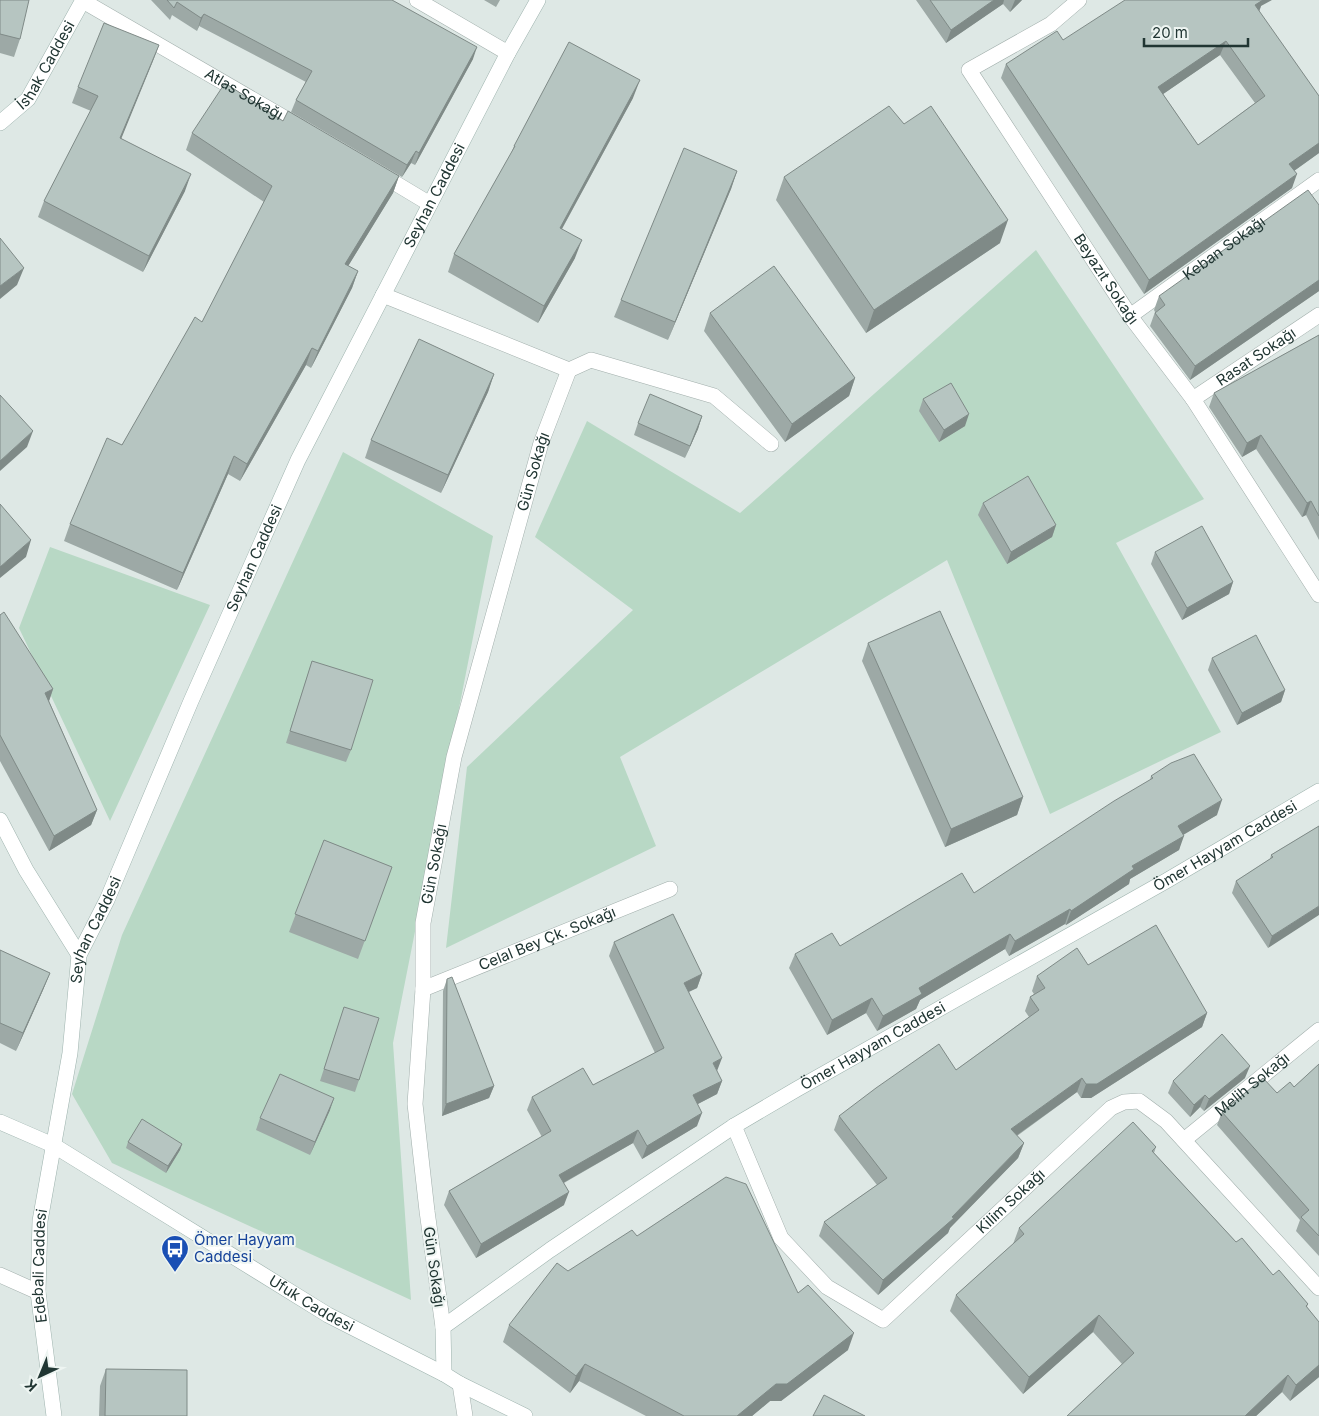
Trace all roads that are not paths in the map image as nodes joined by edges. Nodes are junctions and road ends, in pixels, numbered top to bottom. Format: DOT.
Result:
graph roads {
  1 [pos="83,0"];
  2 [pos="417,0"];
  3 [pos="538,0"];
  4 [pos="1079,0"];
  5 [pos="508,54"];
  6 [pos="0,123"];
  7 [pos="313,135"];
  8 [pos="372,170"];
  9 [pos="1319,180"];
  10 [pos="430,204"];
  11 [pos="383,295"];
  12 [pos="1319,315"];
  13 [pos="1130,316"];
  14 [pos="569,370"];
  15 [pos="1193,398"];
  16 [pos="771,444"];
  17 [pos="1319,595"];
  18 [pos="1319,790"];
  19 [pos="0,820"];
  20 [pos="670,889"];
  21 [pos="79,955"];
  22 [pos="423,989"];
  23 [pos="1319,1030"];
  24 [pos="0,1122"];
  25 [pos="734,1126"];
  26 [pos="1184,1140"];
  27 [pos="53,1145"];
  28 [pos="0,1275"];
  29 [pos="1319,1288"];
  30 [pos="38,1292"];
  31 [pos="443,1327"];
  32 [pos="444,1374"];
  33 [pos="460,1384"];
  34 [pos="54,1416"];
  35 [pos="465,1416"];
  36 [pos="525,1416"];
  1 -- 6 [label="street, İshak Caddesi"];
  1 -- 7 [label="street, Atlas Sokağı"];
  2 -- 5 [label="street"];
  3 -- 5 [label="street, Seyhan Caddesi"];
  4 -- 13 [label="street, Beyazıt Sokağı"];
  5 -- 10 [label="street, Seyhan Caddesi"];
  8 -- 10 [label="street"];
  9 -- 13 [label="street, Keban Sokağı"];
  10 -- 11 [label="street, Seyhan Caddesi"];
  11 -- 14 [label="street"];
  11 -- 21 [label="street, Seyhan Caddesi"];
  12 -- 15 [label="street, Rasat Sokağı"];
  13 -- 15 [label="street, Beyazıt Sokağı"];
  14 -- 16 [label="street"];
  14 -- 22 [label="street, Gün Sokağı"];
  15 -- 17 [label="street, Beyazıt Sokağı"];
  18 -- 25 [label="street, Ömer Hayyam Caddesi"];
  19 -- 21 [label="street"];
  20 -- 22 [label="street, Celal Bey Çk. Sokağı"];
  21 -- 27 [label="street, Seyhan Caddesi"];
  22 -- 31 [label="street, Gün Sokağı"];
  23 -- 26 [label="street, Melih Sokağı"];
  24 -- 27 [label="street, Ufuk Caddesi"];
  25 -- 26 [label="street, Kilim Sokağı"];
  25 -- 31 [label="street, Ömer Hayyam Caddesi"];
  26 -- 29 [label="street, Kilim Sokağı"];
  27 -- 30 [label="street, Edebali Caddesi"];
  27 -- 32 [label="street, Ufuk Caddesi"];
  28 -- 30 [label="street"];
  30 -- 34 [label="street, Edebali Caddesi"];
  31 -- 32 [label="street, Gün Sokağı"];
  32 -- 33 [label="street, Ufuk Caddesi"];
  33 -- 35 [label="street"];
  33 -- 36 [label="street, Ufuk Caddesi"];
}
